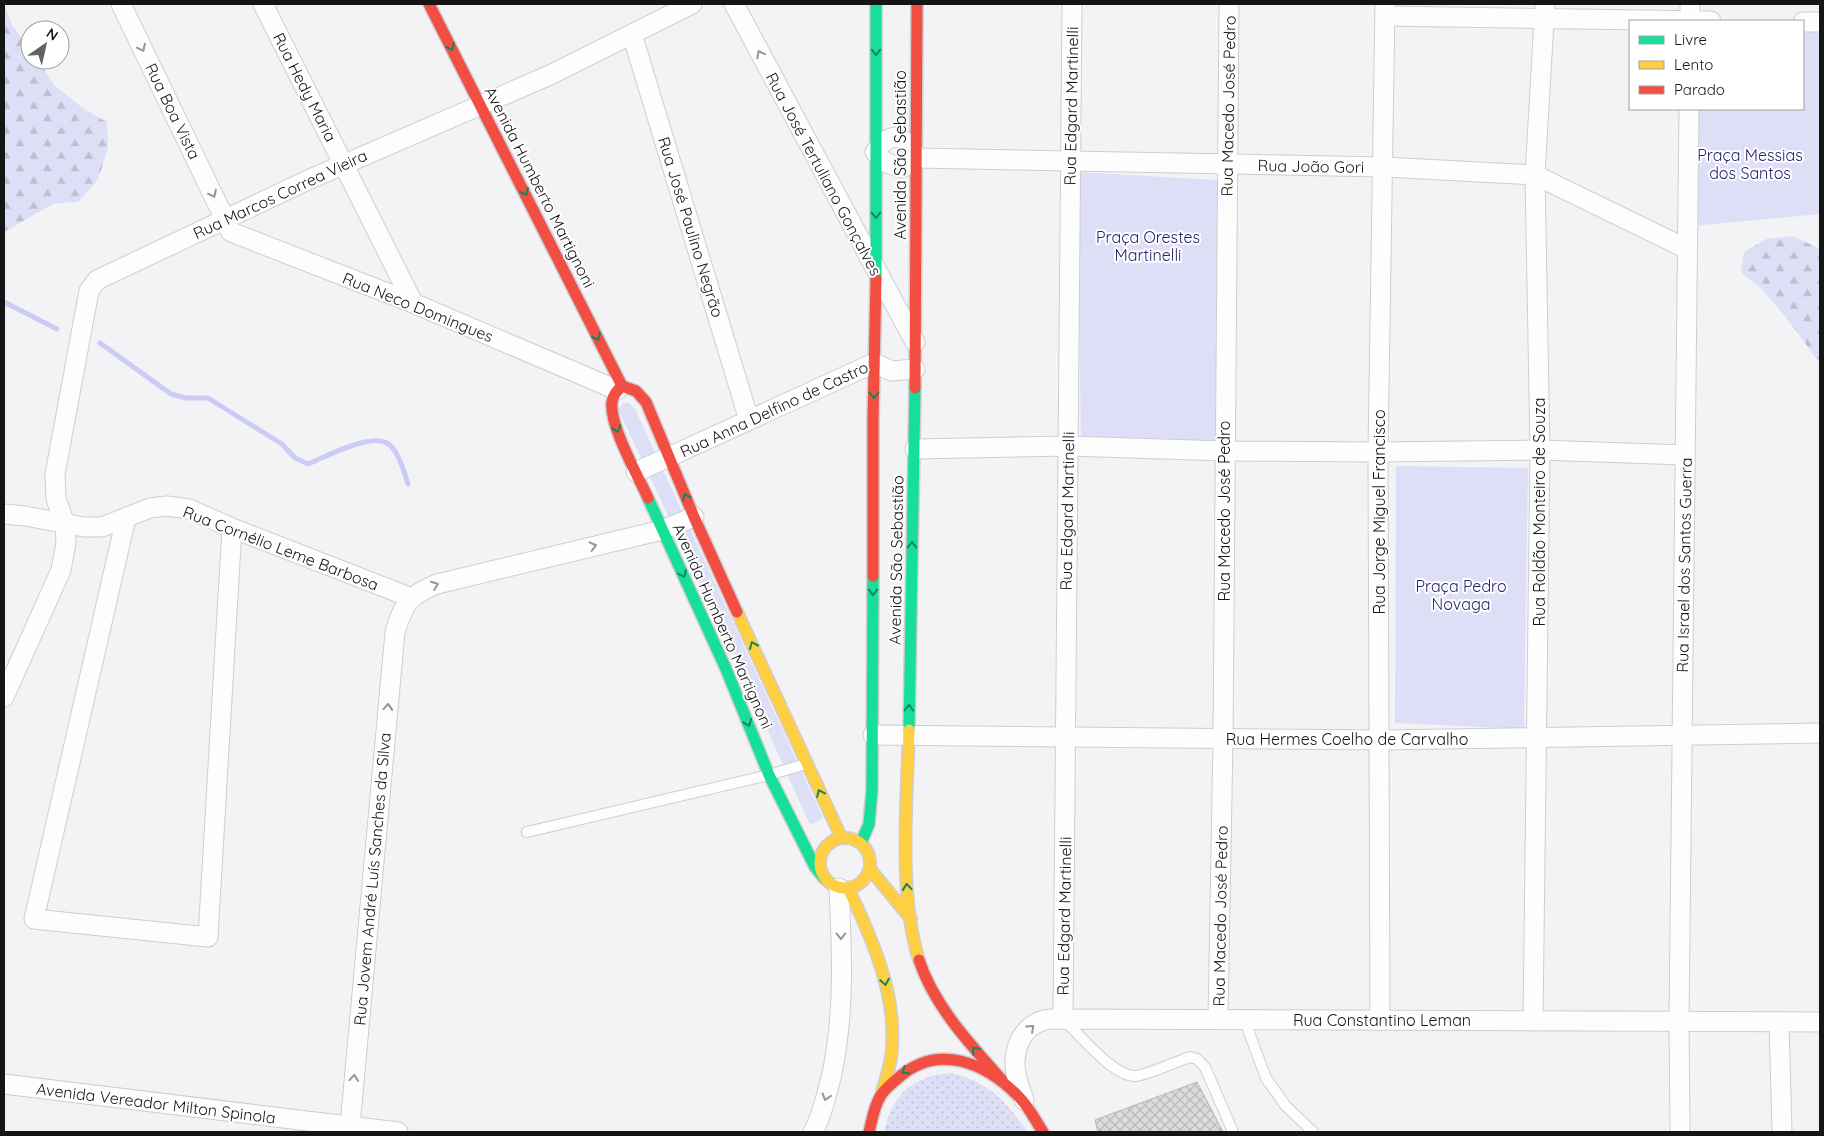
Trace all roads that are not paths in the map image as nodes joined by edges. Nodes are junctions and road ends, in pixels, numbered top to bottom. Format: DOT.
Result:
graph roads {
  1 [pos="121,4"];
  2 [pos="263,4"];
  3 [pos="429,4"];
  4 [pos="692,4"];
  5 [pos="734,4"];
  6 [pos="876,4"];
  7 [pos="917,4"];
  8 [pos="1072,4"];
  9 [pos="1229,4"];
  10 [pos="1690,4"];
  11 [pos="1385,10"];
  12 [pos="1545,11"];
  13 [pos="1676,20"];
  14 [pos="1690,20"];
  15 [pos="1804,22"];
  16 [pos="1820,22"];
  17 [pos="632,34"];
  18 [pos="481,105"];
  19 [pos="1689,110"];
  20 [pos="875,152"];
  21 [pos="917,158"];
  22 [pos="1071,162"];
  23 [pos="344,165"];
  24 [pos="1227,165"];
  25 [pos="1384,167"];
  26 [pos="1535,175"];
  27 [pos="225,219"];
  28 [pos="1687,249"];
  29 [pos="876,271"];
  30 [pos="413,303"];
  31 [pos="915,344"];
  32 [pos="874,363"];
  33 [pos="915,369"];
  34 [pos="619,388"];
  35 [pos="749,420"];
  36 [pos="1068,446"];
  37 [pos="915,449"];
  38 [pos="1540,450"];
  39 [pos="1225,451"];
  40 [pos="1378,452"];
  41 [pos="1685,455"];
  42 [pos="669,458"];
  43 [pos="636,472"];
  44 [pos="4,514"];
  45 [pos="694,517"];
  46 [pos="126,518"];
  47 [pos="65,524"];
  48 [pos="232,528"];
  49 [pos="662,530"];
  50 [pos="412,598"];
  51 [pos="4,697"];
  52 [pos="1820,733"];
  53 [pos="873,734"];
  54 [pos="908,734"];
  55 [pos="1682,735"];
  56 [pos="1065,737"];
  57 [pos="1223,738"];
  58 [pos="1538,738"];
  59 [pos="1380,740"];
  60 [pos="806,764"];
  61 [pos="769,775"];
  62 [pos="526,832"];
  63 [pos="841,838"];
  64 [pos="861,843"];
  65 [pos="870,869"];
  66 [pos="837,884"];
  67 [pos="894,916"];
  68 [pos="912,924"];
  69 [pos="1063,1018"];
  70 [pos="1218,1019"];
  71 [pos="1244,1019"];
  72 [pos="1380,1020"];
  73 [pos="1533,1021"];
  74 [pos="1679,1021"];
  75 [pos="1779,1022"];
  76 [pos="1820,1022"];
  77 [pos="4,1084"];
  78 [pos="1007,1086"];
  79 [pos="882,1092"];
  80 [pos="1026,1105"];
  81 [pos="350,1126"];
  82 [pos="868,1130"];
  83 [pos="398,1132"];
  84 [pos="812,1132"];
  85 [pos="1043,1132"];
  86 [pos="1233,1132"];
  87 [pos="1313,1132"];
  88 [pos="1680,1132"];
  89 [pos="1782,1132"];
  1 -- 27 [label="street, Rua Boa Vista, one-way"];
  2 -- 23 [label="street, Rua Hedy Maria"];
  3 -- 18 [label="main road, Avenida Humberto Martignoni, one-way"];
  4 -- 17 [label="street, Rua Marcos Correa Vieira"];
  29 -- 5 [label="street, Rua José Tertuliano Gonçalves, one-way"];
  6 -- 20 [label="main road, Avenida São Sebastião, one-way"];
  7 -- 21 [label="main road, Avenida São Sebastião"];
  8 -- 22 [label="street, Rua Edgard Martinelli"];
  9 -- 24 [label="street, Rua Macedo José Pedro"];
  10 -- 14 [label="street"];
  11 -- 12 [label="street"];
  11 -- 25 [label="street, Rua Jorge Miguel Francisco"];
  12 -- 13 [label="street"];
  12 -- 26 [label="street, Rua Roldão Monteiro de Souza"];
  15 -- 16 [label="street"];
  17 -- 18 [label="street, Rua Marcos Correa Vieira"];
  17 -- 35 [label="street, Rua José Paulino Negrão"];
  18 -- 23 [label="street, Rua Marcos Correa Vieira"];
  18 -- 34 [label="main road, Avenida Humberto Martignoni, one-way"];
  19 -- 28 [label="street, Rua Israel dos Santos Guerra"];
  20 -- 21 [label="street"];
  20 -- 21 [label="street"];
  20 -- 29 [label="main road, Avenida São Sebastião, one-way"];
  21 -- 22 [label="street, Rua João Gori"];
  21 -- 31 [label="main road, Avenida São Sebastião"];
  22 -- 24 [label="street, Rua João Gori"];
  22 -- 36 [label="street, Rua Edgard Martinelli"];
  23 -- 27 [label="street, Rua Marcos Correa Vieira"];
  23 -- 30 [label="street, Rua Hedy Maria"];
  24 -- 25 [label="street, Rua João Gori"];
  24 -- 39 [label="street, Rua Macedo José Pedro"];
  25 -- 26 [label="street, Rua João Gori"];
  25 -- 40 [label="street, Rua Jorge Miguel Francisco"];
  26 -- 28 [label="street, Rua João Gori"];
  26 -- 38 [label="street, Rua Roldão Monteiro de Souza"];
  27 -- 30 [label="street, Rua Neco Domingues"];
  27 -- 47 [label="street, Rua Marcos Correa Vieira"];
  28 -- 41 [label="street, Rua Israel dos Santos Guerra"];
  29 -- 31 [label="street, Rua José Tertuliano Gonçalves"];
  29 -- 32 [label="main road, Avenida São Sebastião"];
  30 -- 34 [label="street, Rua Neco Domingues"];
  31 -- 33 [label="main road, Avenida São Sebastião"];
  32 -- 33 [label="street, Rua Anna Delfino de Castro"];
  32 -- 35 [label="street, Rua Anna Delfino de Castro"];
  32 -- 53 [label="main road, Avenida São Sebastião, one-way"];
  33 -- 37 [label="main road, Avenida São Sebastião"];
  34 -- 42 [label="main road, Avenida Humberto Martignoni"];
  34 -- 43 [label="main road, Avenida Humberto Martignoni, one-way"];
  35 -- 42 [label="street, Rua Anna Delfino de Castro"];
  36 -- 37 [label="street"];
  36 -- 39 [label="street"];
  36 -- 56 [label="street, Rua Edgard Martinelli"];
  54 -- 37 [label="main road, Avenida São Sebastião, one-way"];
  38 -- 40 [label="street"];
  38 -- 41 [label="street"];
  38 -- 58 [label="street, Rua Roldão Monteiro de Souza"];
  39 -- 40 [label="street"];
  39 -- 57 [label="street, Rua Macedo José Pedro"];
  40 -- 59 [label="street, Rua Jorge Miguel Francisco"];
  41 -- 55 [label="street, Rua Israel dos Santos Guerra"];
  42 -- 43 [label="street, Rua Anna Delfino de Castro"];
  45 -- 42 [label="main road, Avenida Humberto Martignoni, one-way"];
  43 -- 49 [label="main road, Avenida Humberto Martignoni"];
  44 -- 47 [label="street, Rua Cornélio Leme Barbosa"];
  45 -- 49 [label="street"];
  60 -- 45 [label="main road, Avenida Humberto Martignoni, one-way"];
  46 -- 47 [label="street, Rua Cornélio Leme Barbosa"];
  46 -- 48 [label="street, Rua Cornélio Leme Barbosa"];
  46 -- 48 [label="street"];
  47 -- 51 [label="street"];
  48 -- 50 [label="street, Rua Cornélio Leme Barbosa"];
  50 -- 49 [label="street, one-way"];
  49 -- 61 [label="main road, Avenida Humberto Martignoni, one-way"];
  81 -- 50 [label="street, Rua Jovem André Luís Sanches da Silva, one-way"];
  52 -- 55 [label="street, Rua Hermes Coelho de Carvalho"];
  53 -- 54 [label="street, Rua Hermes Coelho de Carvalho"];
  53 -- 64 [label="main road, Avenida São Sebastião"];
  54 -- 56 [label="street, Rua Hermes Coelho de Carvalho"];
  68 -- 54 [label="main road, Avenida São Sebastião, one-way"];
  55 -- 58 [label="street, Rua Hermes Coelho de Carvalho"];
  55 -- 74 [label="street, Rua Israel dos Santos Guerra"];
  56 -- 57 [label="street, Rua Hermes Coelho de Carvalho"];
  56 -- 69 [label="street, Rua Edgard Martinelli"];
  57 -- 59 [label="street, Rua Hermes Coelho de Carvalho"];
  57 -- 70 [label="street, Rua Macedo José Pedro"];
  58 -- 59 [label="street, Rua Hermes Coelho de Carvalho"];
  58 -- 73 [label="street, Rua Roldão Monteiro de Souza"];
  59 -- 72 [label="street, Rua Jorge Miguel Francisco"];
  60 -- 61 [label="lane"];
  63 -- 60 [label="main road, Avenida Humberto Martignoni, one-way"];
  61 -- 62 [label="lane"];
  61 -- 66 [label="main road, Avenida Humberto Martignoni"];
  63 -- 64 [label="main road"];
  63 -- 66 [label="main road"];
  64 -- 65 [label="main road"];
  65 -- 66 [label="main road"];
  65 -- 68 [label="main road"];
  66 -- 79 [label="main road, one-way"];
  66 -- 84 [label="street, one-way"];
  67 -- 68 [label="main road"];
  78 -- 68 [label="main road, Avenida São Sebastião, one-way"];
  69 -- 70 [label="street, Rua Constantino Leman"];
  80 -- 69 [label="street, Rua Constantino Leman, one-way"];
  69 -- 86 [label="lane"];
  70 -- 71 [label="street, Rua Constantino Leman"];
  71 -- 72 [label="street, Rua Constantino Leman"];
  71 -- 87 [label="lane"];
  72 -- 73 [label="street, Rua Constantino Leman"];
  73 -- 74 [label="street, Rua Constantino Leman"];
  74 -- 75 [label="street, Rua Constantino Leman"];
  74 -- 88 [label="street, Rua Israel dos Santos Guerra"];
  75 -- 76 [label="street, Rua Constantino Leman"];
  75 -- 89 [label="street"];
  77 -- 81 [label="street, Avenida Vereador Milton Spinola"];
  78 -- 79 [label="main road, one-way"];
  78 -- 80 [label="main road"];
  79 -- 82 [label="main road"];
  80 -- 85 [label="main road"];
  81 -- 83 [label="street, Avenida Vereador Milton Spinola"];
}
